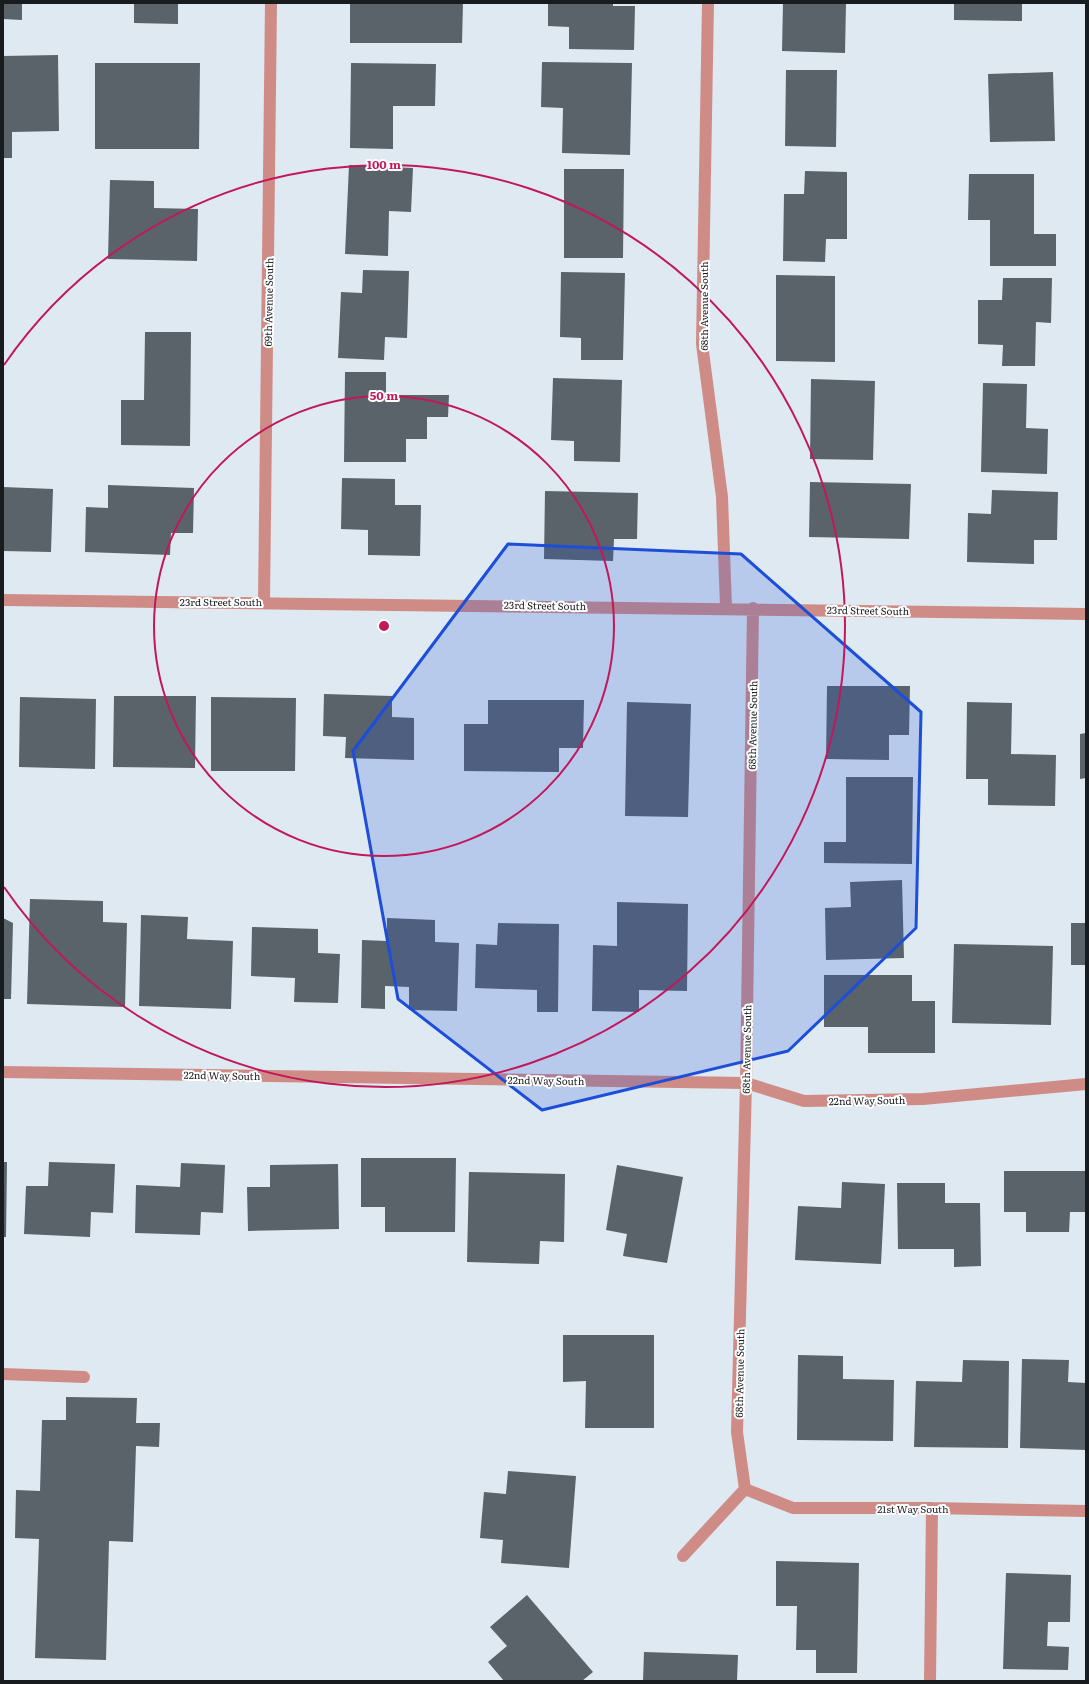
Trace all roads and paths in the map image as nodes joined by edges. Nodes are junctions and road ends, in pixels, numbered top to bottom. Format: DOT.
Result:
graph roads {
  1 [pos="271,3"];
  2 [pos="708,3"];
  3 [pos="3,600"];
  4 [pos="264,601"];
  5 [pos="726,607"];
  6 [pos="753,608"];
  7 [pos="1086,614"];
  8 [pos="3,1072"];
  9 [pos="746,1083"];
  10 [pos="1086,1084"];
  11 [pos="3,1374"];
  12 [pos="84,1377"];
  13 [pos="745,1489"];
  14 [pos="932,1508"];
  15 [pos="1086,1511"];
  16 [pos="683,1556"];
  17 [pos="930,1681"];
  1 -- 4 [label="street, 69th Avenue South"];
  2 -- 5 [label="street, 68th Avenue South"];
  3 -- 4 [label="street, 23rd Street South"];
  4 -- 5 [label="street, 23rd Street South"];
  5 -- 6 [label="street, 23rd Street South"];
  6 -- 7 [label="street, 23rd Street South"];
  6 -- 9 [label="street, 68th Avenue South"];
  8 -- 9 [label="street, 22nd Way South"];
  9 -- 10 [label="street, 22nd Way South"];
  9 -- 13 [label="street, 68th Avenue South"];
  11 -- 12 [label="street"];
  13 -- 14 [label="street, 21st Way South"];
  13 -- 16 [label="street"];
  14 -- 15 [label="street, 21st Way South"];
  14 -- 17 [label="street"];
}
